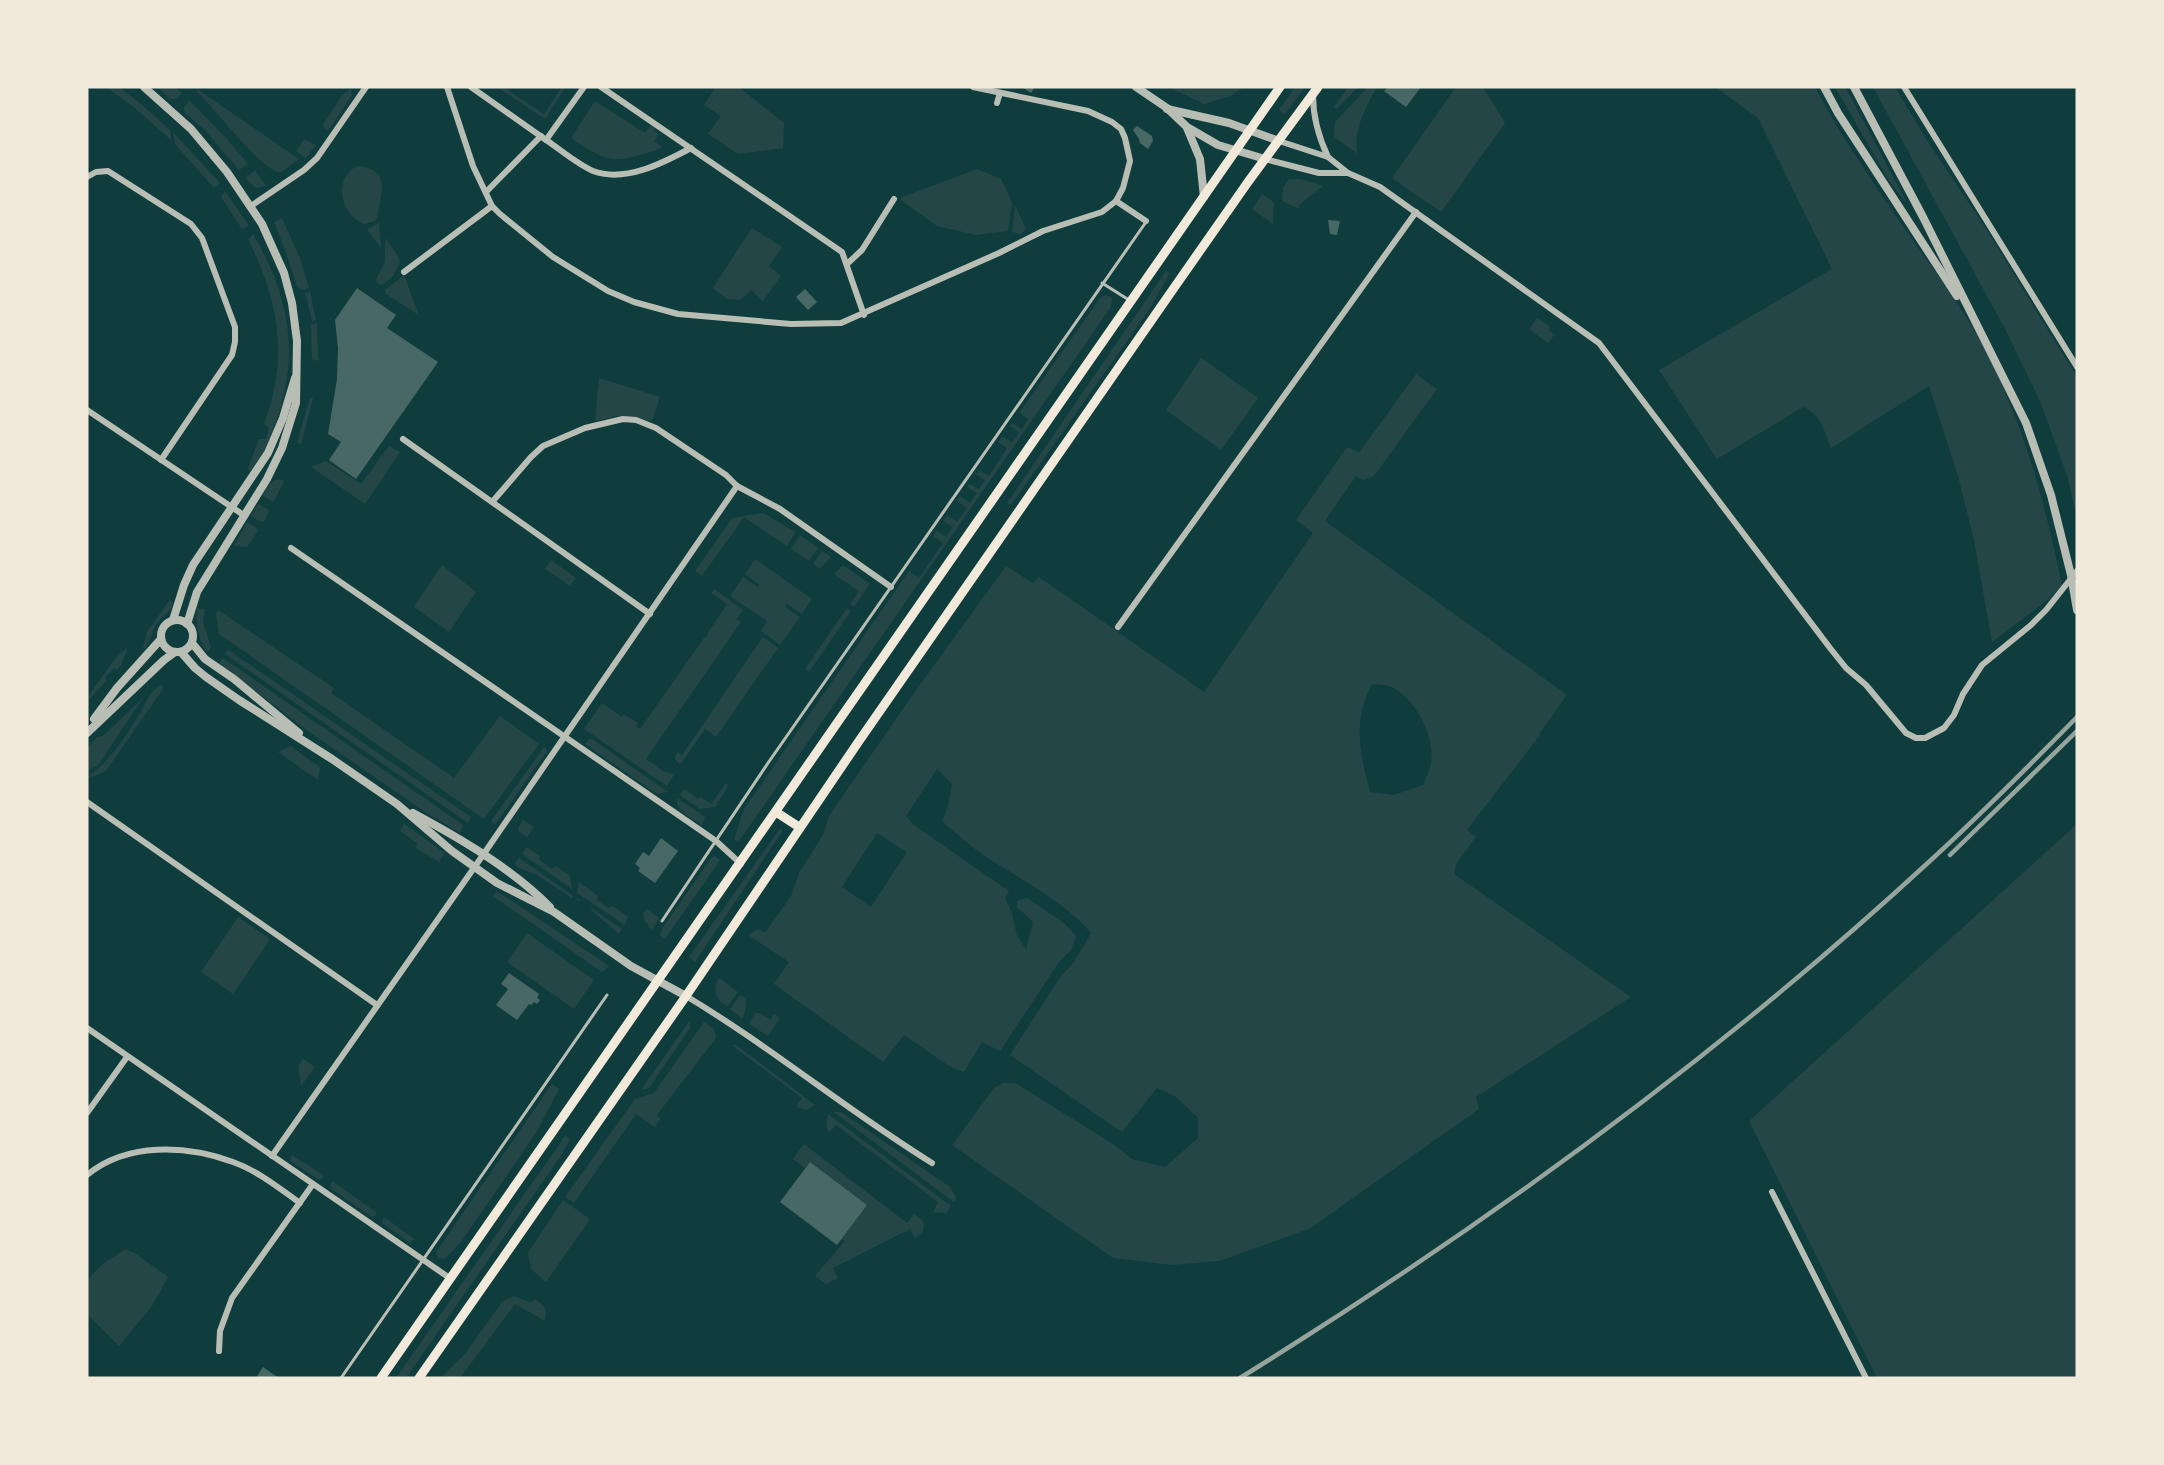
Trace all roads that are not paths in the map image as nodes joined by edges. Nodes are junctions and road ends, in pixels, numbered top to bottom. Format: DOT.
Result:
graph roads {
  1 [pos="144,87"];
  2 [pos="366,87"];
  3 [pos="447,87"];
  4 [pos="471,87"];
  5 [pos="584,87"];
  6 [pos="601,87"];
  7 [pos="973,87"];
  8 [pos="1136,87"];
  9 [pos="1280,87"];
  10 [pos="1824,87"];
  11 [pos="1854,87"];
  12 [pos="1904,87"];
  13 [pos="1316,91"];
  14 [pos="1000,93"];
  15 [pos="997,103"];
  16 [pos="1167,108"];
  17 [pos="1187,127"];
  18 [pos="1250,130"];
  19 [pos="544,138"];
  20 [pos="1279,141"];
  21 [pos="691,148"];
  22 [pos="1236,151"];
  23 [pos="1328,157"];
  24 [pos="1265,159"];
  25 [pos="1348,172"];
  26 [pos="87,177"];
  27 [pos="487,191"];
  28 [pos="1204,197"];
  29 [pos="894,199"];
  30 [pos="1116,201"];
  31 [pos="251,206"];
  32 [pos="492,206"];
  33 [pos="1416,212"];
  34 [pos="1146,221"];
  35 [pos="848,264"];
  36 [pos="404,272"];
  37 [pos="1102,283"];
  38 [pos="1131,301"];
  39 [pos="864,315"];
  40 [pos="1981,331"];
  41 [pos="2077,367"];
  42 [pos="296,375"];
  43 [pos="87,410"];
  44 [pos="403,439"];
  45 [pos="161,459"];
  46 [pos="737,486"];
  47 [pos="493,501"];
  48 [pos="232,508"];
  49 [pos="244,516"];
  50 [pos="291,548"];
  51 [pos="2077,571"];
  52 [pos="891,587"];
  53 [pos="2077,610"];
  54 [pos="650,614"];
  55 [pos="173,620"];
  56 [pos="188,624"];
  57 [pos="1118,627"];
  58 [pos="161,639"];
  59 [pos="192,643"];
  60 [pos="178,652"];
  61 [pos="87,730"];
  62 [pos="563,737"];
  63 [pos="332,759"];
  64 [pos="87,802"];
  65 [pos="397,804"];
  66 [pos="776,812"];
  67 [pos="799,828"];
  68 [pos="716,841"];
  69 [pos="483,855"];
  70 [pos="741,864"];
  71 [pos="474,867"];
  72 [pos="554,912"];
  73 [pos="662,921"];
  74 [pos="658,981"];
  75 [pos="607,995"];
  76 [pos="686,996"];
  77 [pos="377,1005"];
  78 [pos="87,1028"];
  79 [pos="127,1057"];
  80 [pos="87,1113"];
  81 [pos="272,1156"];
  82 [pos="932,1163"];
  83 [pos="87,1175"];
  84 [pos="313,1184"];
  85 [pos="1772,1192"];
  86 [pos="300,1203"];
  87 [pos="424,1260"];
  88 [pos="451,1279"];
  89 [pos="219,1351"];
  90 [pos="341,1378"];
  91 [pos="381,1378"];
  92 [pos="419,1378"];
  93 [pos="1866,1378"];
  1 -- 31 [label="street"];
  2 -- 31 [label="street"];
  3 -- 27 [label="street"];
  4 -- 19 [label="street"];
  5 -- 19 [label="street"];
  6 -- 21 [label="street"];
  7 -- 14 [label="street"];
  8 -- 16 [label="street"];
  9 -- 18 [label="main road"];
  10 -- 40 [label="street"];
  11 -- 40 [label="street"];
  12 -- 41 [label="street"];
  13 -- 20 [label="main road"];
  13 -- 23 [label="street"];
  14 -- 15 [label="street"];
  14 -- 30 [label="street"];
  16 -- 17 [label="street"];
  16 -- 18 [label="street"];
  17 -- 22 [label="street"];
  17 -- 28 [label="street"];
  18 -- 20 [label="street"];
  18 -- 22 [label="main road"];
  19 -- 21 [label="street"];
  19 -- 27 [label="street"];
  20 -- 23 [label="street"];
  20 -- 24 [label="main road"];
  21 -- 35 [label="street"];
  22 -- 24 [label="street"];
  22 -- 28 [label="main road"];
  23 -- 25 [label="street"];
  24 -- 25 [label="street"];
  24 -- 67 [label="main road"];
  25 -- 33 [label="street"];
  26 -- 45 [label="street"];
  27 -- 32 [label="street"];
  28 -- 38 [label="main road"];
  29 -- 35 [label="street"];
  30 -- 34 [label="street"];
  30 -- 39 [label="street"];
  31 -- 42 [label="street"];
  32 -- 36 [label="street"];
  32 -- 39 [label="street"];
  33 -- 51 [label="street"];
  33 -- 57 [label="street"];
  34 -- 37 [label="lane"];
  35 -- 39 [label="street"];
  37 -- 38 [label="lane"];
  37 -- 52 [label="lane"];
  38 -- 66 [label="main road"];
  40 -- 53 [label="street"];
  42 -- 48 [label="street"];
  42 -- 49 [label="street"];
  43 -- 45 [label="street"];
  44 -- 47 [label="street"];
  45 -- 48 [label="street"];
  46 -- 47 [label="street"];
  46 -- 52 [label="street"];
  46 -- 54 [label="street"];
  47 -- 54 [label="street"];
  48 -- 49 [label="street"];
  48 -- 55 [label="street"];
  49 -- 56 [label="street"];
  50 -- 62 [label="street"];
  52 -- 68 [label="lane"];
  54 -- 62 [label="street"];
  55 -- 56 [label="street"];
  55 -- 58 [label="street"];
  56 -- 59 [label="street"];
  58 -- 60 [label="street"];
  58 -- 61 [label="street"];
  59 -- 60 [label="street"];
  59 -- 63 [label="street"];
  60 -- 61 [label="street"];
  60 -- 63 [label="street"];
  62 -- 68 [label="street"];
  62 -- 69 [label="street"];
  63 -- 65 [label="street"];
  64 -- 77 [label="street"];
  65 -- 69 [label="street"];
  65 -- 71 [label="street"];
  66 -- 67 [label="main road"];
  66 -- 70 [label="main road"];
  67 -- 76 [label="main road"];
  68 -- 70 [label="street"];
  68 -- 73 [label="lane"];
  69 -- 71 [label="street"];
  69 -- 72 [label="street"];
  70 -- 74 [label="main road"];
  71 -- 72 [label="street"];
  71 -- 77 [label="street"];
  72 -- 74 [label="street"];
  74 -- 76 [label="street"];
  74 -- 88 [label="main road"];
  75 -- 87 [label="lane"];
  76 -- 82 [label="street"];
  76 -- 92 [label="main road"];
  77 -- 81 [label="street"];
  78 -- 79 [label="street"];
  79 -- 80 [label="street"];
  79 -- 81 [label="street"];
  81 -- 84 [label="street"];
  83 -- 86 [label="street"];
  84 -- 86 [label="street"];
  84 -- 87 [label="street"];
  85 -- 93 [label="street"];
  86 -- 89 [label="street"];
  87 -- 88 [label="street"];
  87 -- 90 [label="lane"];
  88 -- 91 [label="main road"];
}
